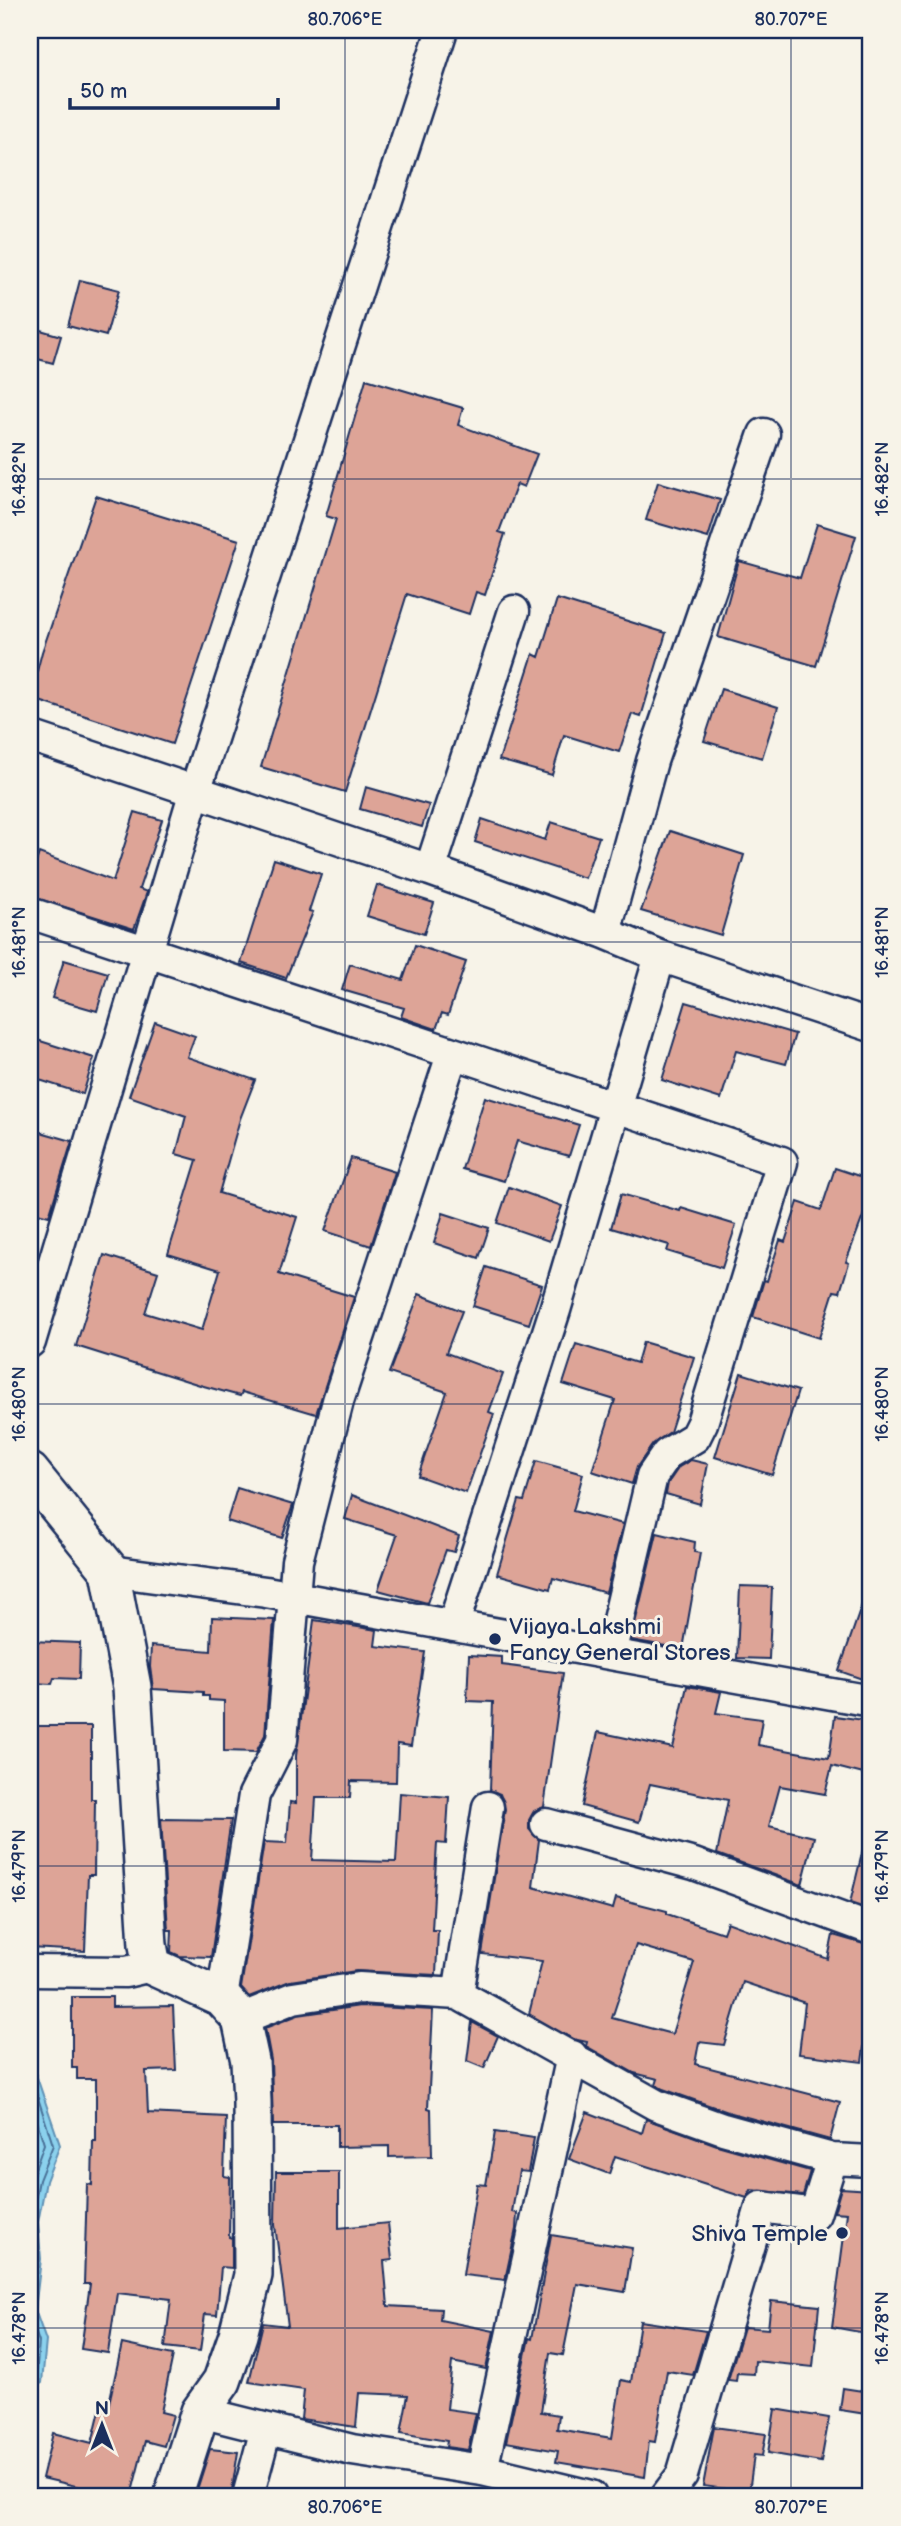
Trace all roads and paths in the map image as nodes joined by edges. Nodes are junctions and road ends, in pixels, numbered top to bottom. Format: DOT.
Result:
graph roads {
  1 [pos="442,30"];
  2 [pos="764,434"];
  3 [pos="514,611"];
  4 [pos="30,736"];
  5 [pos="195,791"];
  6 [pos="430,870"];
  7 [pos="30,913"];
  8 [pos="605,933"];
  9 [pos="149,952"];
  10 [pos="660,956"];
  11 [pos="871,1026"];
  12 [pos="452,1055"];
  13 [pos="616,1108"];
  14 [pos="30,1342"];
  15 [pos="30,1472"];
  16 [pos="110,1571"];
  17 [pos="292,1597"];
  18 [pos="453,1626"];
  19 [pos="610,1654"];
  20 [pos="871,1701"];
  21 [pos="488,1807"];
  22 [pos="546,1824"];
  23 [pos="871,1929"];
  24 [pos="152,1966"];
  25 [pos="30,1971"];
  26 [pos="458,1994"];
  27 [pos="231,2008"];
  28 [pos="572,2056"];
  29 [pos="832,2160"];
  30 [pos="871,2161"];
  31 [pos="200,2412"];
  32 [pos="267,2429"];
  33 [pos="482,2470"];
  34 [pos="173,2496"];
  35 [pos="248,2496"];
  36 [pos="591,2496"];
  37 [pos="666,2496"];
  1 -- 5 [label="street"];
  2 -- 8 [label="street"];
  3 -- 6 [label="street"];
  4 -- 5 [label="street"];
  5 -- 6 [label="street"];
  5 -- 9 [label="street"];
  6 -- 8 [label="street"];
  7 -- 9 [label="street"];
  8 -- 10 [label="street"];
  9 -- 12 [label="street"];
  9 -- 14 [label="street"];
  10 -- 11 [label="street"];
  10 -- 13 [label="street"];
  12 -- 13 [label="street"];
  12 -- 17 [label="street"];
  13 -- 18 [label="street"];
  13 -- 19 [label="street"];
  15 -- 16 [label="street"];
  16 -- 17 [label="street"];
  16 -- 24 [label="street"];
  17 -- 18 [label="street"];
  17 -- 27 [label="street"];
  18 -- 19 [label="street"];
  19 -- 20 [label="street"];
  21 -- 26 [label="street"];
  22 -- 23 [label="street"];
  24 -- 25 [label="street"];
  24 -- 27 [label="street"];
  26 -- 27 [label="street"];
  26 -- 28 [label="street"];
  27 -- 31 [label="street"];
  28 -- 29 [label="street"];
  28 -- 33 [label="street"];
  29 -- 30 [label="street"];
  29 -- 37 [label="street"];
  31 -- 32 [label="street"];
  31 -- 34 [label="street"];
  32 -- 33 [label="street"];
  32 -- 35 [label="street"];
  33 -- 36 [label="street"];
}
